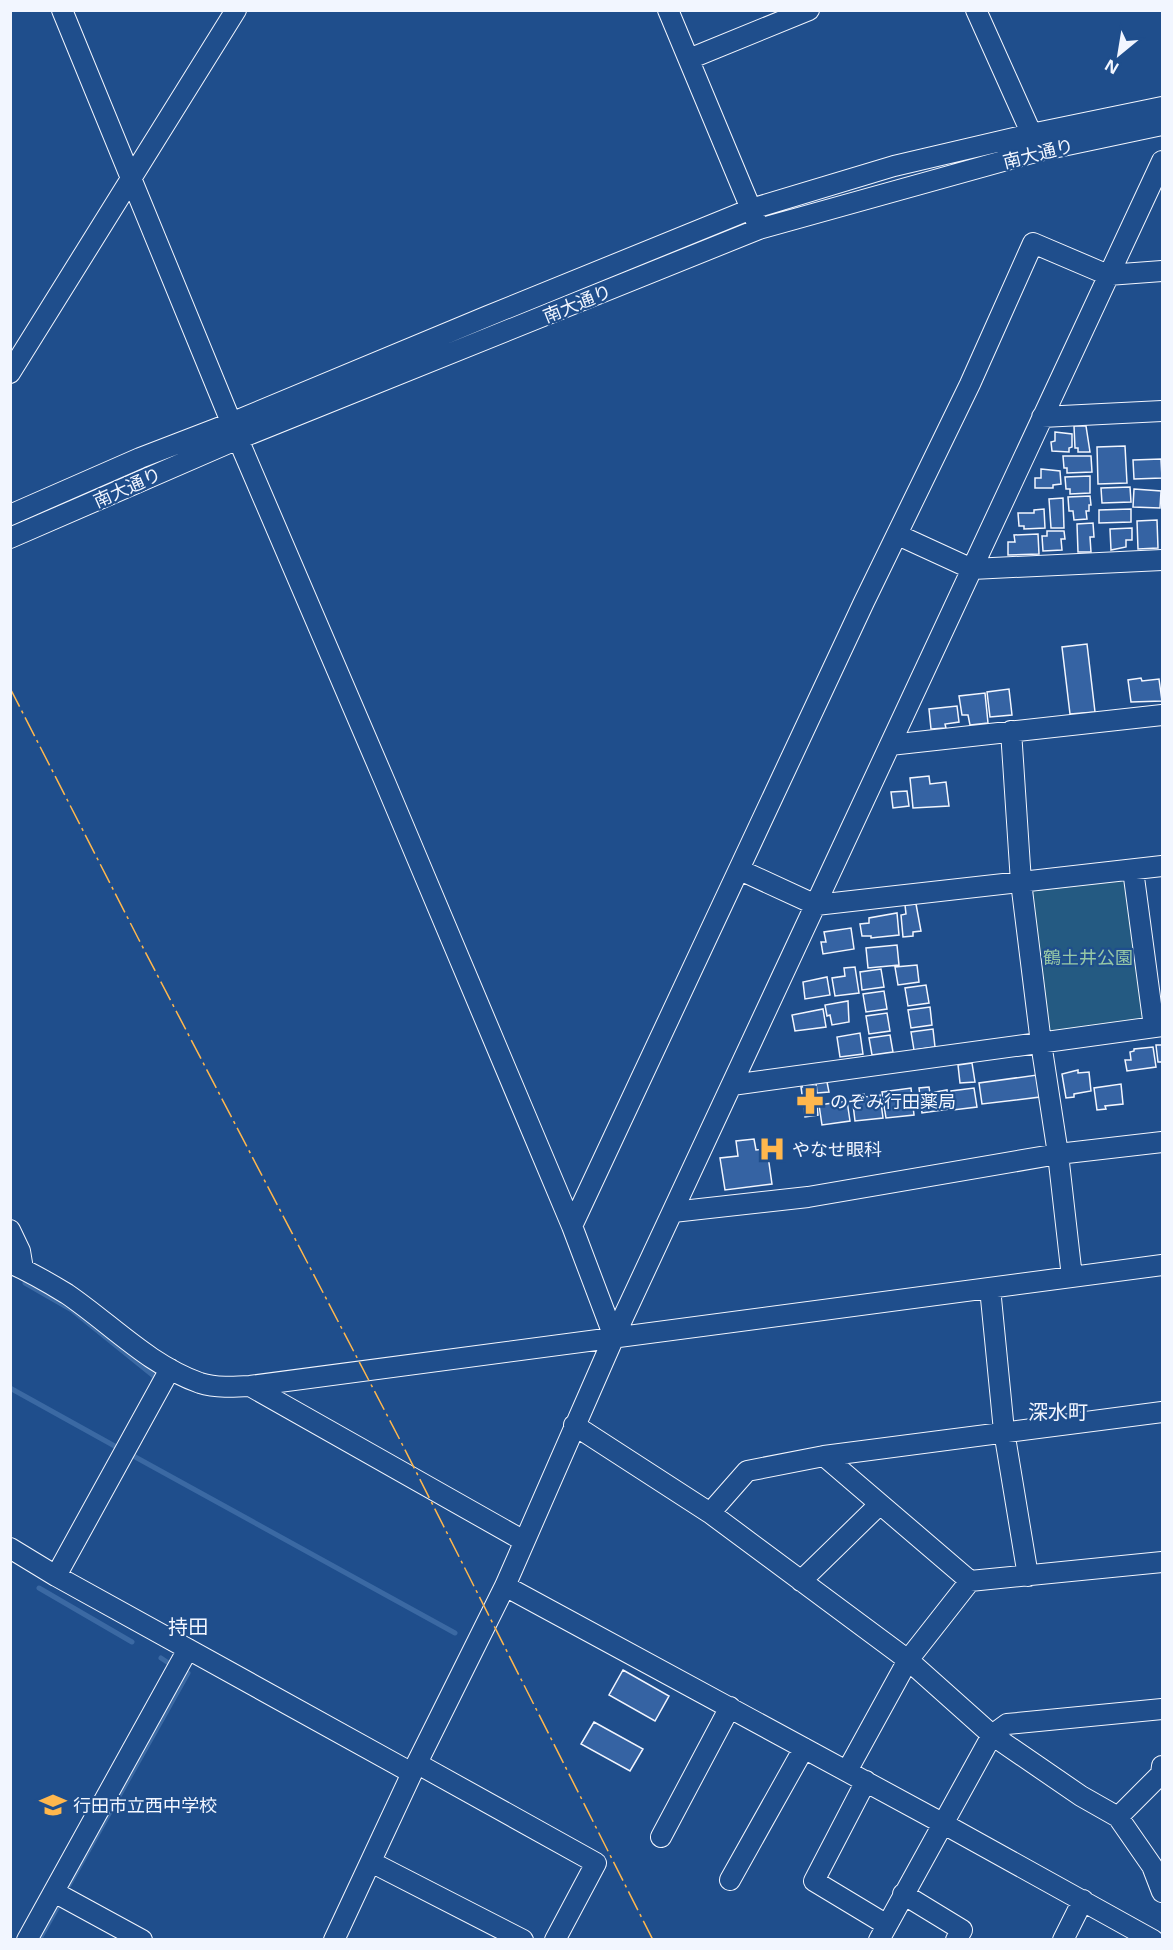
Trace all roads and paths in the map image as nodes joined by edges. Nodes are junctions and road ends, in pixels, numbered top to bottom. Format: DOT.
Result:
graph roads {
  1 [pos="62,10"];
  2 [pos="236,10"];
  3 [pos="668,10"];
  4 [pos="809,10"];
  5 [pos="976,10"];
  6 [pos="689,59"];
  7 [pos="1162,107"];
  8 [pos="1162,125"];
  9 [pos="1035,143"];
  10 [pos="1162,161"];
  11 [pos="131,177"];
  12 [pos="751,209"];
  13 [pos="759,229"];
  14 [pos="1162,271"];
  15 [pos="1108,274"];
  16 [pos="12,367"];
  17 [pos="1162,411"];
  18 [pos="1042,417"];
  19 [pos="235,431"];
  20 [pos="12,514"];
  21 [pos="898,534"];
  22 [pos="10,538"];
  23 [pos="1162,561"];
  24 [pos="972,569"];
  25 [pos="1162,715"];
  26 [pos="1011,731"];
  27 [pos="890,745"];
  28 [pos="1162,866"];
  29 [pos="740,870"];
  30 [pos="1133,870"];
  31 [pos="1021,882"];
  32 [pos="816,905"];
  33 [pos="1158,1027"];
  34 [pos="1041,1043"];
  35 [pos="732,1085"];
  36 [pos="1162,1142"];
  37 [pos="1059,1154"];
  38 [pos="673,1212"];
  39 [pos="572,1226"];
  40 [pos="10,1230"];
  41 [pos="1162,1265"];
  42 [pos="17,1266"];
  43 [pos="1072,1277"];
  44 [pos="990,1288"];
  45 [pos="614,1337"];
  46 [pos="170,1369"];
  47 [pos="250,1386"];
  48 [pos="1162,1412"];
  49 [pos="574,1425"];
  50 [pos="1004,1431"];
  51 [pos="824,1456"];
  52 [pos="880,1504"];
  53 [pos="710,1513"];
  54 [pos="524,1541"];
  55 [pos="10,1548"];
  56 [pos="1162,1562"];
  57 [pos="1028,1575"];
  58 [pos="56,1576"];
  59 [pos="801,1581"];
  60 [pos="970,1581"];
  61 [pos="505,1586"];
  62 [pos="188,1649"];
  63 [pos="908,1660"];
  64 [pos="730,1707"];
  65 [pos="1162,1709"];
  66 [pos="992,1735"];
  67 [pos="804,1748"];
  68 [pos="1162,1766"];
  69 [pos="415,1768"];
  70 [pos="847,1771"];
  71 [pos="866,1781"];
  72 [pos="1118,1817"];
  73 [pos="942,1822"];
  74 [pos="661,1837"];
  75 [pos="371,1862"];
  76 [pos="730,1880"];
  77 [pos="54,1892"];
  78 [pos="1162,1892"];
  79 [pos="903,1894"];
  80 [pos="1083,1900"];
  81 [pos="883,1932"];
  82 [pos="1140,1936"];
  83 [pos="27,1940"];
  84 [pos="142,1940"];
  85 [pos="334,1940"];
  86 [pos="523,1940"];
  87 [pos="555,1940"];
  88 [pos="956,1940"];
  89 [pos="1063,1940"];
  1 -- 11 [label="street"];
  2 -- 11 [label="street"];
  3 -- 6 [label="street"];
  4 -- 6 [label="street"];
  5 -- 9 [label="street"];
  6 -- 12 [label="street"];
  7 -- 9 [label="street, 南大通り"];
  8 -- 9 [label="street, 南大通り"];
  9 -- 12 [label="street, 南大通り"];
  9 -- 13 [label="street, 南大通り"];
  10 -- 15 [label="street"];
  11 -- 16 [label="street"];
  11 -- 19 [label="street"];
  12 -- 13 [label="street"];
  12 -- 19 [label="street, 南大通り"];
  13 -- 19 [label="street, 南大通り"];
  14 -- 15 [label="street"];
  15 -- 18 [label="street"];
  15 -- 21 [label="street"];
  17 -- 18 [label="street"];
  18 -- 24 [label="street"];
  19 -- 20 [label="street, 南大通り"];
  19 -- 22 [label="street, 南大通り"];
  19 -- 39 [label="street"];
  21 -- 24 [label="street"];
  21 -- 29 [label="street"];
  23 -- 24 [label="street"];
  24 -- 27 [label="street"];
  25 -- 26 [label="street"];
  26 -- 27 [label="street"];
  26 -- 31 [label="street"];
  27 -- 32 [label="street"];
  28 -- 30 [label="street"];
  29 -- 32 [label="street"];
  29 -- 39 [label="street"];
  30 -- 31 [label="street"];
  30 -- 33 [label="street"];
  31 -- 32 [label="street"];
  31 -- 34 [label="street"];
  32 -- 35 [label="street"];
  33 -- 34 [label="street"];
  34 -- 35 [label="street"];
  34 -- 37 [label="street"];
  35 -- 38 [label="street"];
  36 -- 37 [label="street"];
  37 -- 38 [label="street"];
  37 -- 43 [label="street"];
  38 -- 45 [label="street"];
  39 -- 45 [label="street"];
  40 -- 42 [label="street"];
  41 -- 43 [label="street"];
  42 -- 46 [label="street"];
  43 -- 44 [label="street"];
  44 -- 45 [label="street"];
  44 -- 50 [label="street"];
  45 -- 47 [label="street"];
  45 -- 49 [label="street"];
  46 -- 47 [label="street"];
  46 -- 58 [label="street"];
  47 -- 54 [label="street"];
  48 -- 50 [label="street"];
  49 -- 53 [label="street"];
  49 -- 54 [label="street"];
  50 -- 51 [label="street"];
  50 -- 57 [label="street"];
  51 -- 52 [label="street"];
  51 -- 53 [label="street"];
  52 -- 59 [label="street"];
  52 -- 60 [label="street"];
  53 -- 59 [label="street"];
  54 -- 61 [label="street"];
  55 -- 58 [label="street"];
  56 -- 57 [label="street"];
  57 -- 60 [label="street"];
  58 -- 62 [label="street"];
  59 -- 63 [label="street"];
  60 -- 63 [label="street"];
  61 -- 64 [label="street"];
  61 -- 69 [label="street"];
  62 -- 69 [label="street"];
  62 -- 77 [label="street"];
  63 -- 66 [label="street"];
  63 -- 70 [label="street"];
  64 -- 67 [label="street"];
  64 -- 74 [label="street"];
  65 -- 66 [label="street"];
  66 -- 72 [label="street"];
  66 -- 73 [label="street"];
  67 -- 70 [label="street"];
  67 -- 76 [label="street"];
  68 -- 72 [label="street"];
  69 -- 75 [label="street"];
  69 -- 87 [label="street"];
  70 -- 71 [label="street"];
  71 -- 73 [label="street"];
  71 -- 81 [label="street"];
  72 -- 78 [label="street"];
  73 -- 79 [label="street"];
  73 -- 80 [label="street"];
  75 -- 85 [label="street"];
  75 -- 86 [label="street"];
  77 -- 83 [label="street"];
  77 -- 84 [label="street"];
  79 -- 81 [label="street"];
  79 -- 88 [label="street"];
  80 -- 82 [label="street"];
  80 -- 89 [label="street"];
}
